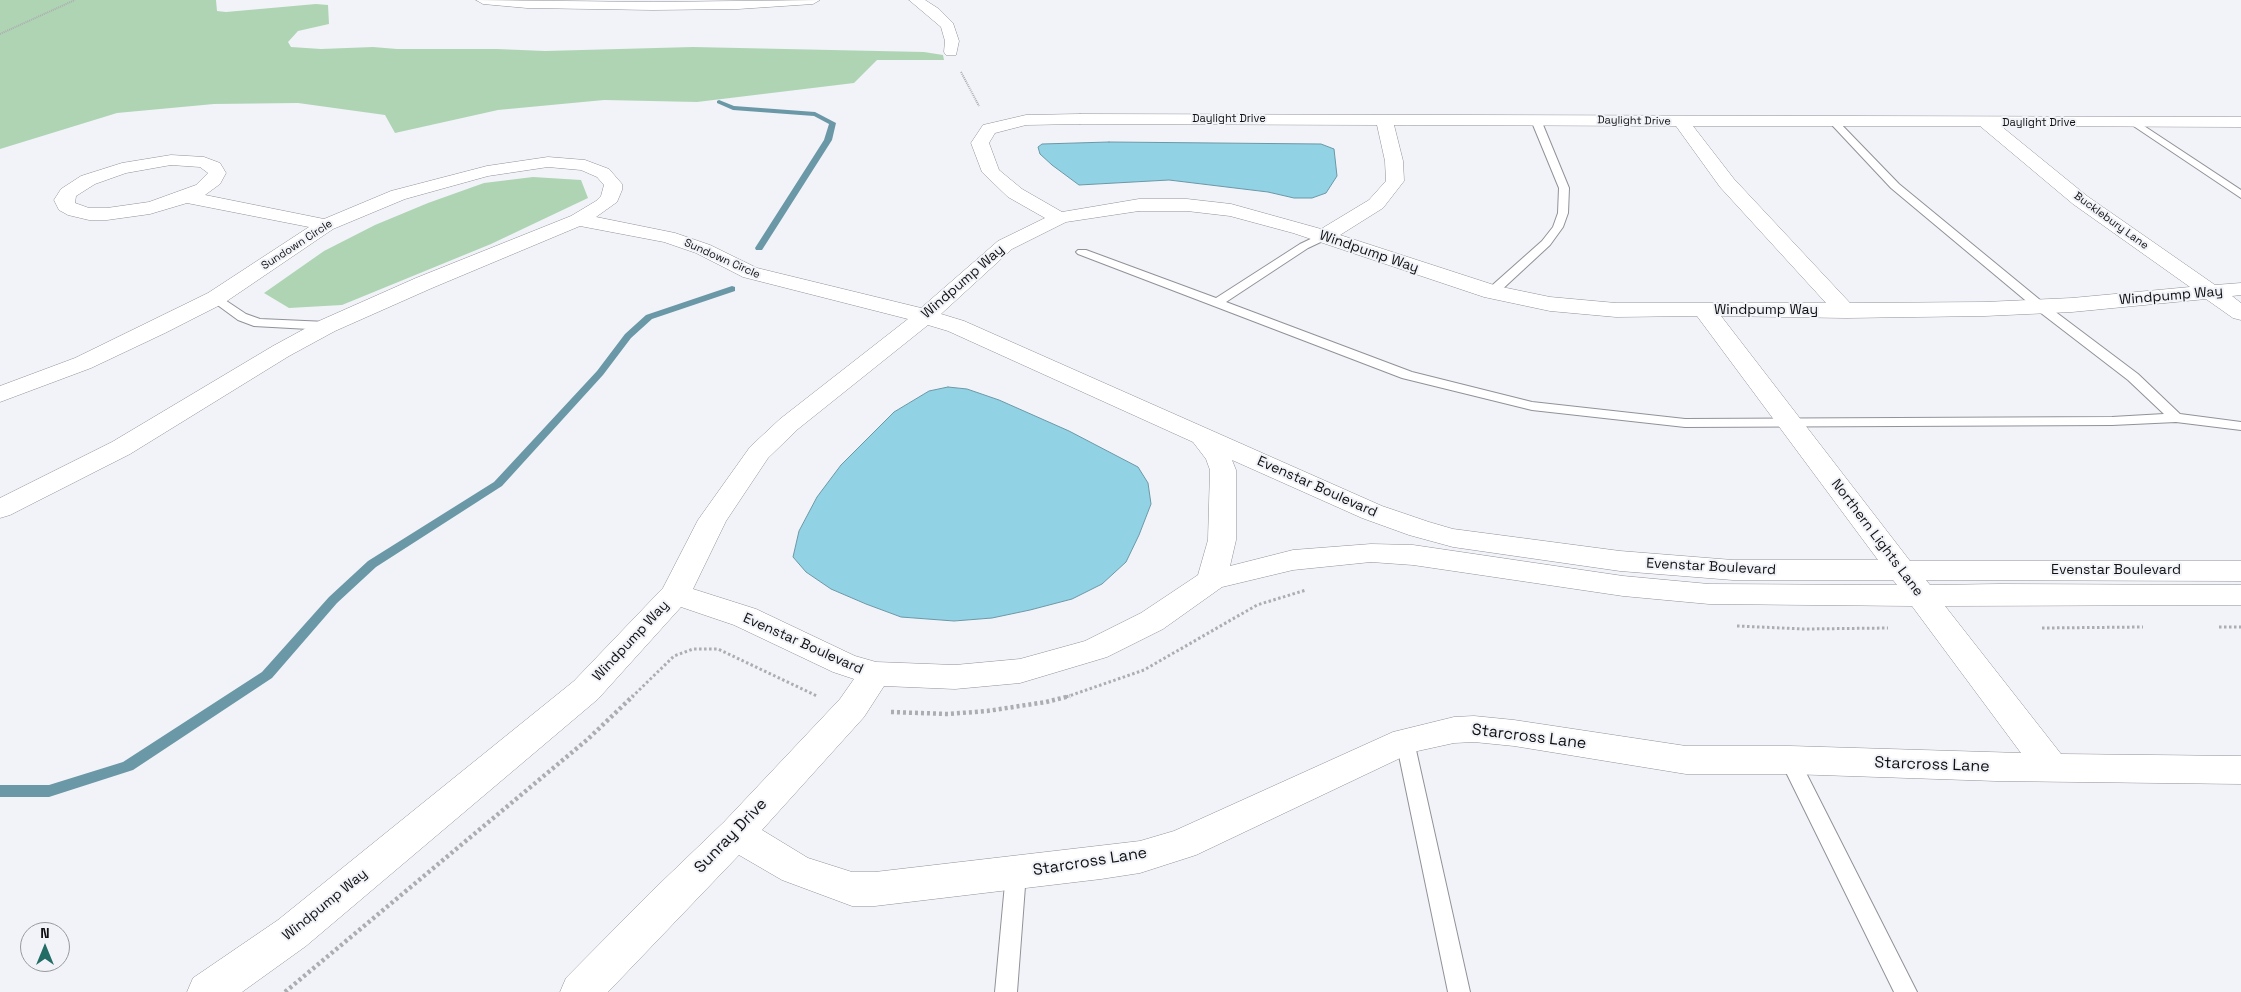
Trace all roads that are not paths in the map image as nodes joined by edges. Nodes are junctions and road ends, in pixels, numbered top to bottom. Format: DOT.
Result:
graph roads {
  1 [pos="483,0"];
  2 [pos="813,0"];
  3 [pos="916,0"];
  4 [pos="951,52"];
  5 [pos="1005,112"];
  6 [pos="1384,119"];
  7 [pos="1026,120"];
  8 [pos="1536,120"];
  9 [pos="1681,121"];
  10 [pos="1834,122"];
  11 [pos="2241,122"];
  12 [pos="1986,123"];
  13 [pos="2135,123"];
  14 [pos="2241,195"];
  15 [pos="187,197"];
  16 [pos="1060,218"];
  17 [pos="578,220"];
  18 [pos="326,225"];
  19 [pos="1323,236"];
  20 [pos="1082,252"];
  21 [pos="2241,289"];
  22 [pos="1492,292"];
  23 [pos="2211,292"];
  24 [pos="216,298"];
  25 [pos="1217,304"];
  26 [pos="2041,307"];
  27 [pos="1704,310"];
  28 [pos="1846,310"];
  29 [pos="2241,313"];
  30 [pos="924,315"];
  31 [pos="327,326"];
  32 [pos="0,395"];
  33 [pos="2176,418"];
  34 [pos="1788,424"];
  35 [pos="2241,426"];
  36 [pos="1203,437"];
  37 [pos="0,509"];
  38 [pos="2241,571"];
  39 [pos="1212,580"];
  40 [pos="1911,584"];
  41 [pos="674,594"];
  42 [pos="2241,595"];
  43 [pos="875,674"];
  44 [pos="1405,741"];
  45 [pos="1790,760"];
  46 [pos="2050,766"];
  47 [pos="2241,770"];
  48 [pos="737,833"];
  49 [pos="1016,873"];
  50 [pos="208,992"];
  51 [pos="581,992"];
  52 [pos="1006,992"];
  53 [pos="1459,992"];
  54 [pos="1906,992"];
  1 -- 2 [label="street"];
  3 -- 4 [label="street"];
  5 -- 7 [label="street, Daylight Drive"];
  6 -- 7 [label="street, Daylight Drive"];
  6 -- 8 [label="street, Daylight Drive"];
  6 -- 19 [label="street"];
  7 -- 16 [label="street, Daylight Drive"];
  8 -- 9 [label="street, Daylight Drive"];
  8 -- 22 [label="lane"];
  9 -- 10 [label="street, Daylight Drive"];
  9 -- 28 [label="street"];
  10 -- 12 [label="street, Daylight Drive"];
  10 -- 26 [label="lane"];
  11 -- 13 [label="street, Daylight Drive"];
  12 -- 13 [label="street, Daylight Drive"];
  12 -- 23 [label="street, Bucklebury Lane"];
  13 -- 14 [label="lane"];
  15 -- 15 [label="street"];
  15 -- 18 [label="street"];
  16 -- 19 [label="street, Windpump Way"];
  16 -- 30 [label="street, Windpump Way"];
  17 -- 18 [label="street, Sundown Circle"];
  17 -- 30 [label="street, Sundown Circle"];
  17 -- 31 [label="street, Sundown Circle"];
  18 -- 24 [label="street, Sundown Circle"];
  19 -- 22 [label="street, Windpump Way"];
  19 -- 25 [label="lane"];
  20 -- 25 [label="lane"];
  21 -- 23 [label="street, Windpump Way"];
  22 -- 27 [label="street, Windpump Way"];
  23 -- 26 [label="street, Windpump Way"];
  23 -- 29 [label="street, Bucklebury Lane"];
  24 -- 31 [label="lane"];
  24 -- 32 [label="street, Sundown Circle"];
  25 -- 34 [label="lane"];
  26 -- 28 [label="street, Windpump Way"];
  26 -- 33 [label="lane"];
  27 -- 28 [label="street, Windpump Way"];
  27 -- 34 [label="street, Northern Lights Lane"];
  30 -- 36 [label="street, Evenstar Boulevard"];
  30 -- 41 [label="street, Windpump Way"];
  31 -- 37 [label="street, Sundown Circle"];
  33 -- 34 [label="lane"];
  33 -- 35 [label="lane"];
  34 -- 40 [label="street, Northern Lights Lane"];
  36 -- 39 [label="street, Evenstar Boulevard"];
  36 -- 40 [label="street, Evenstar Boulevard"];
  38 -- 40 [label="street, Evenstar Boulevard"];
  39 -- 40 [label="street, Evenstar Boulevard"];
  39 -- 43 [label="street, Evenstar Boulevard"];
  40 -- 42 [label="street, Evenstar Boulevard"];
  40 -- 46 [label="street, Northern Lights Lane"];
  41 -- 43 [label="street, Evenstar Boulevard"];
  41 -- 50 [label="street, Windpump Way"];
  43 -- 48 [label="street, Sunray Drive"];
  44 -- 45 [label="street, Starcross Lane"];
  44 -- 49 [label="street, Starcross Lane"];
  44 -- 53 [label="lane"];
  45 -- 46 [label="street, Starcross Lane"];
  45 -- 54 [label="lane"];
  46 -- 47 [label="street, Starcross Lane"];
  48 -- 49 [label="street, Starcross Lane"];
  48 -- 51 [label="street, Sunray Drive"];
  49 -- 52 [label="lane"];
}
